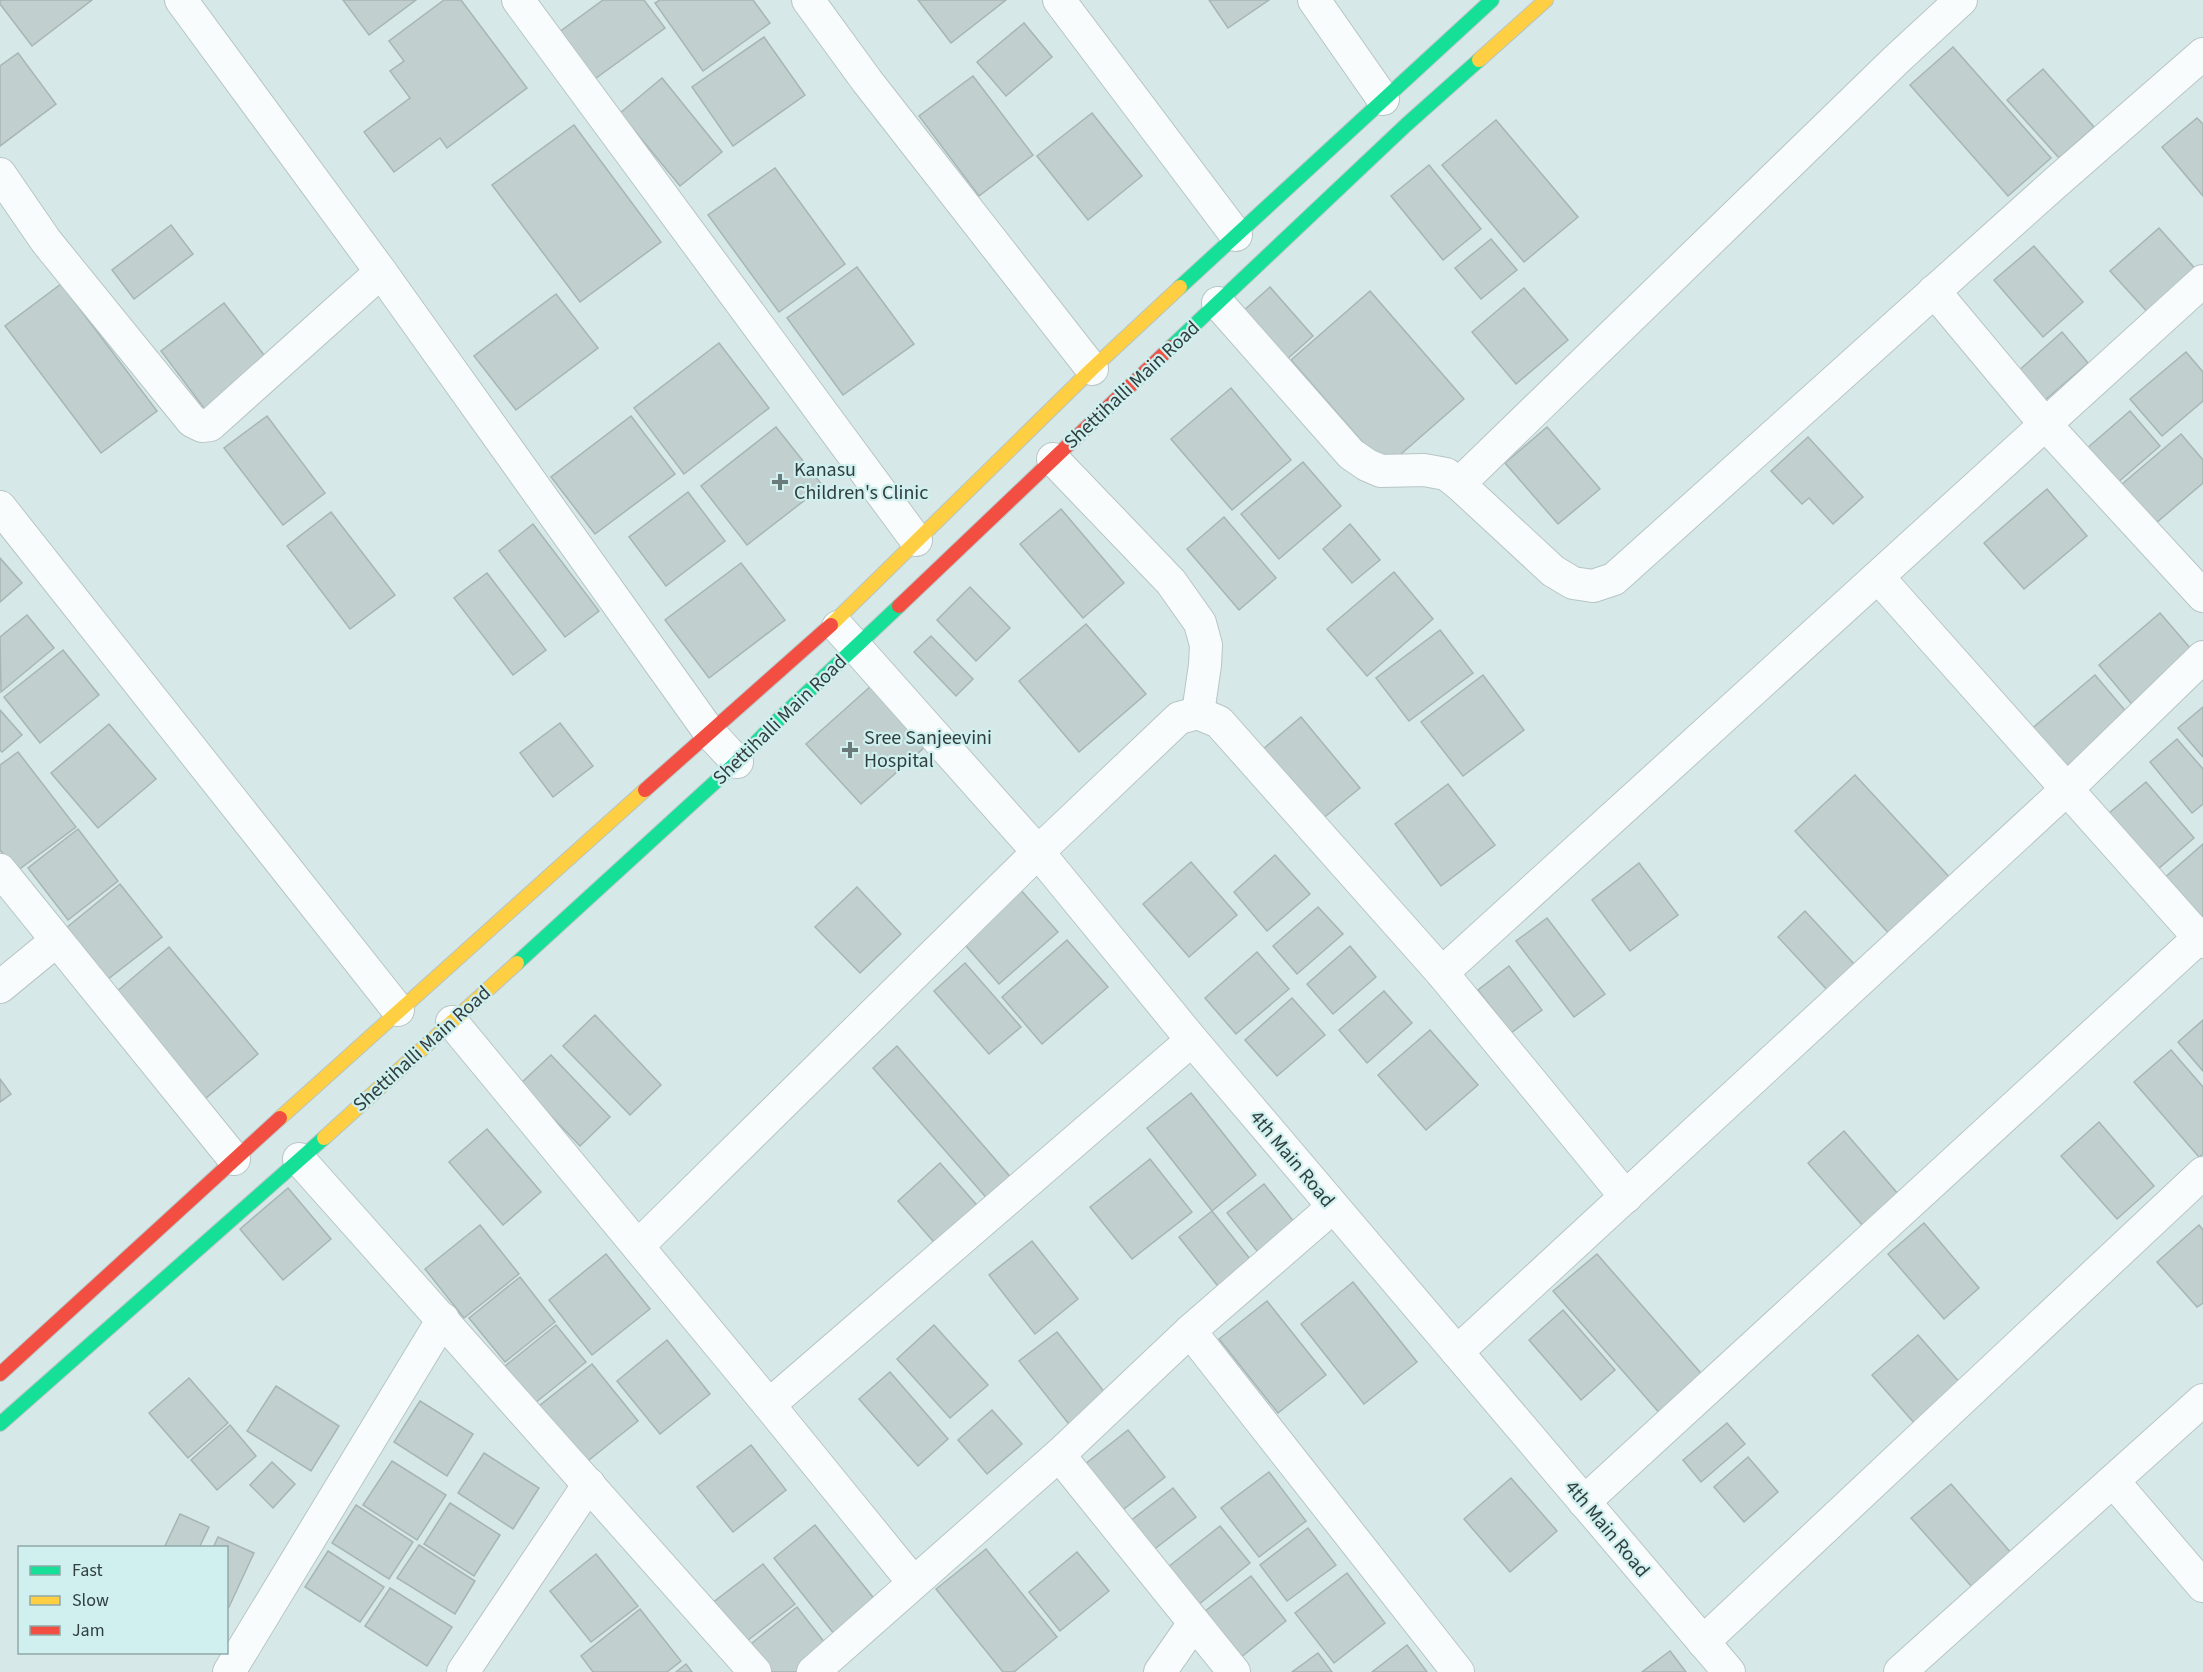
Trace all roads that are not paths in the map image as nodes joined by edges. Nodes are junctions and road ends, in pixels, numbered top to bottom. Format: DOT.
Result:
graph roads {
  1 [pos="182,0"];
  2 [pos="518,0"];
  3 [pos="808,0"];
  4 [pos="1059,0"];
  5 [pos="1314,0"];
  6 [pos="1492,0"];
  7 [pos="1546,0"];
  8 [pos="1961,0"];
  9 [pos="2203,54"];
  10 [pos="1383,99"];
  11 [pos="0,174"];
  12 [pos="1236,234"];
  13 [pos="381,272"];
  14 [pos="2203,281"];
  15 [pos="1934,291"];
  16 [pos="1218,303"];
  17 [pos="1092,369"];
  18 [pos="2045,423"];
  19 [pos="1053,459"];
  20 [pos="1459,484"];
  21 [pos="0,507"];
  22 [pos="916,540"];
  23 [pos="1878,577"];
  24 [pos="2203,596"];
  25 [pos="834,622"];
  26 [pos="857,646"];
  27 [pos="2203,657"];
  28 [pos="1198,713"];
  29 [pos="710,733"];
  30 [pos="737,762"];
  31 [pos="2067,789"];
  32 [pos="1038,852"];
  33 [pos="0,870"];
  34 [pos="2202,938"];
  35 [pos="56,940"];
  36 [pos="1442,973"];
  37 [pos="0,987"];
  38 [pos="398,1010"];
  39 [pos="452,1022"];
  40 [pos="1192,1040"];
  41 [pos="299,1159"];
  42 [pos="234,1160"];
  43 [pos="2203,1173"];
  44 [pos="1626,1197"];
  45 [pos="1333,1207"];
  46 [pos="638,1246"];
  47 [pos="443,1319"];
  48 [pos="1190,1331"];
  49 [pos="1456,1352"];
  50 [pos="0,1374"];
  51 [pos="2203,1400"];
  52 [pos="769,1404"];
  53 [pos="0,1424"];
  54 [pos="1059,1455"];
  55 [pos="2112,1481"];
  56 [pos="589,1484"];
  57 [pos="1584,1502"];
  58 [pos="913,1582"];
  59 [pos="2203,1586"];
  60 [pos="1194,1623"];
  61 [pos="1703,1642"];
  62 [pos="229,1672"];
  63 [pos="463,1672"];
  64 [pos="755,1672"];
  65 [pos="813,1672"];
  66 [pos="1160,1672"];
  67 [pos="1234,1672"];
  68 [pos="1458,1672"];
  69 [pos="1729,1672"];
  70 [pos="1900,1672"];
  1 -- 13 [label="street"];
  2 -- 22 [label="street"];
  3 -- 17 [label="street"];
  4 -- 12 [label="street"];
  5 -- 10 [label="street"];
  6 -- 10 [label="main road, Shettihalli Main Road"];
  7 -- 16 [label="main road, Shettihalli Main Road"];
  8 -- 20 [label="street"];
  9 -- 15 [label="street"];
  10 -- 12 [label="main road, Shettihalli Main Road"];
  11 -- 13 [label="street"];
  12 -- 17 [label="main road, Shettihalli Main Road"];
  13 -- 29 [label="street"];
  14 -- 18 [label="street"];
  15 -- 18 [label="street"];
  15 -- 20 [label="street"];
  16 -- 19 [label="main road, Shettihalli Main Road"];
  16 -- 20 [label="street"];
  17 -- 22 [label="main road, Shettihalli Main Road"];
  18 -- 23 [label="street"];
  18 -- 24 [label="street"];
  19 -- 26 [label="main road, Shettihalli Main Road"];
  19 -- 28 [label="street"];
  21 -- 38 [label="street"];
  22 -- 25 [label="main road, Shettihalli Main Road"];
  23 -- 31 [label="street"];
  23 -- 36 [label="street"];
  25 -- 26 [label="street, 4th Main Road"];
  25 -- 29 [label="main road, Shettihalli Main Road"];
  26 -- 30 [label="main road, Shettihalli Main Road"];
  26 -- 32 [label="street, 4th Main Road"];
  27 -- 31 [label="street"];
  28 -- 32 [label="street"];
  28 -- 36 [label="street"];
  29 -- 30 [label="street"];
  29 -- 38 [label="main road, Shettihalli Main Road"];
  30 -- 39 [label="main road, Shettihalli Main Road"];
  31 -- 34 [label="street"];
  31 -- 44 [label="street"];
  32 -- 40 [label="street, 4th Main Road"];
  32 -- 46 [label="street"];
  33 -- 35 [label="street"];
  34 -- 57 [label="street"];
  35 -- 37 [label="street"];
  35 -- 42 [label="street"];
  36 -- 44 [label="street"];
  38 -- 42 [label="main road, Shettihalli Main Road"];
  39 -- 41 [label="main road, Shettihalli Main Road"];
  39 -- 46 [label="street"];
  40 -- 45 [label="street, 4th Main Road"];
  40 -- 52 [label="street"];
  41 -- 47 [label="street"];
  41 -- 53 [label="main road, Shettihalli Main Road"];
  42 -- 50 [label="main road, Shettihalli Main Road"];
  43 -- 61 [label="street"];
  44 -- 49 [label="street"];
  45 -- 48 [label="street"];
  45 -- 49 [label="street, 4th Main Road"];
  46 -- 52 [label="street"];
  47 -- 56 [label="street"];
  47 -- 62 [label="street"];
  48 -- 54 [label="street"];
  48 -- 68 [label="street"];
  49 -- 57 [label="street, 4th Main Road"];
  51 -- 55 [label="street"];
  52 -- 58 [label="street"];
  54 -- 58 [label="street"];
  54 -- 60 [label="street"];
  55 -- 59 [label="street"];
  55 -- 70 [label="street"];
  56 -- 63 [label="street"];
  56 -- 64 [label="street"];
  57 -- 61 [label="street, 4th Main Road"];
  58 -- 65 [label="street"];
  60 -- 66 [label="street"];
  60 -- 67 [label="street"];
  61 -- 69 [label="street, 4th Main Road"];
}
